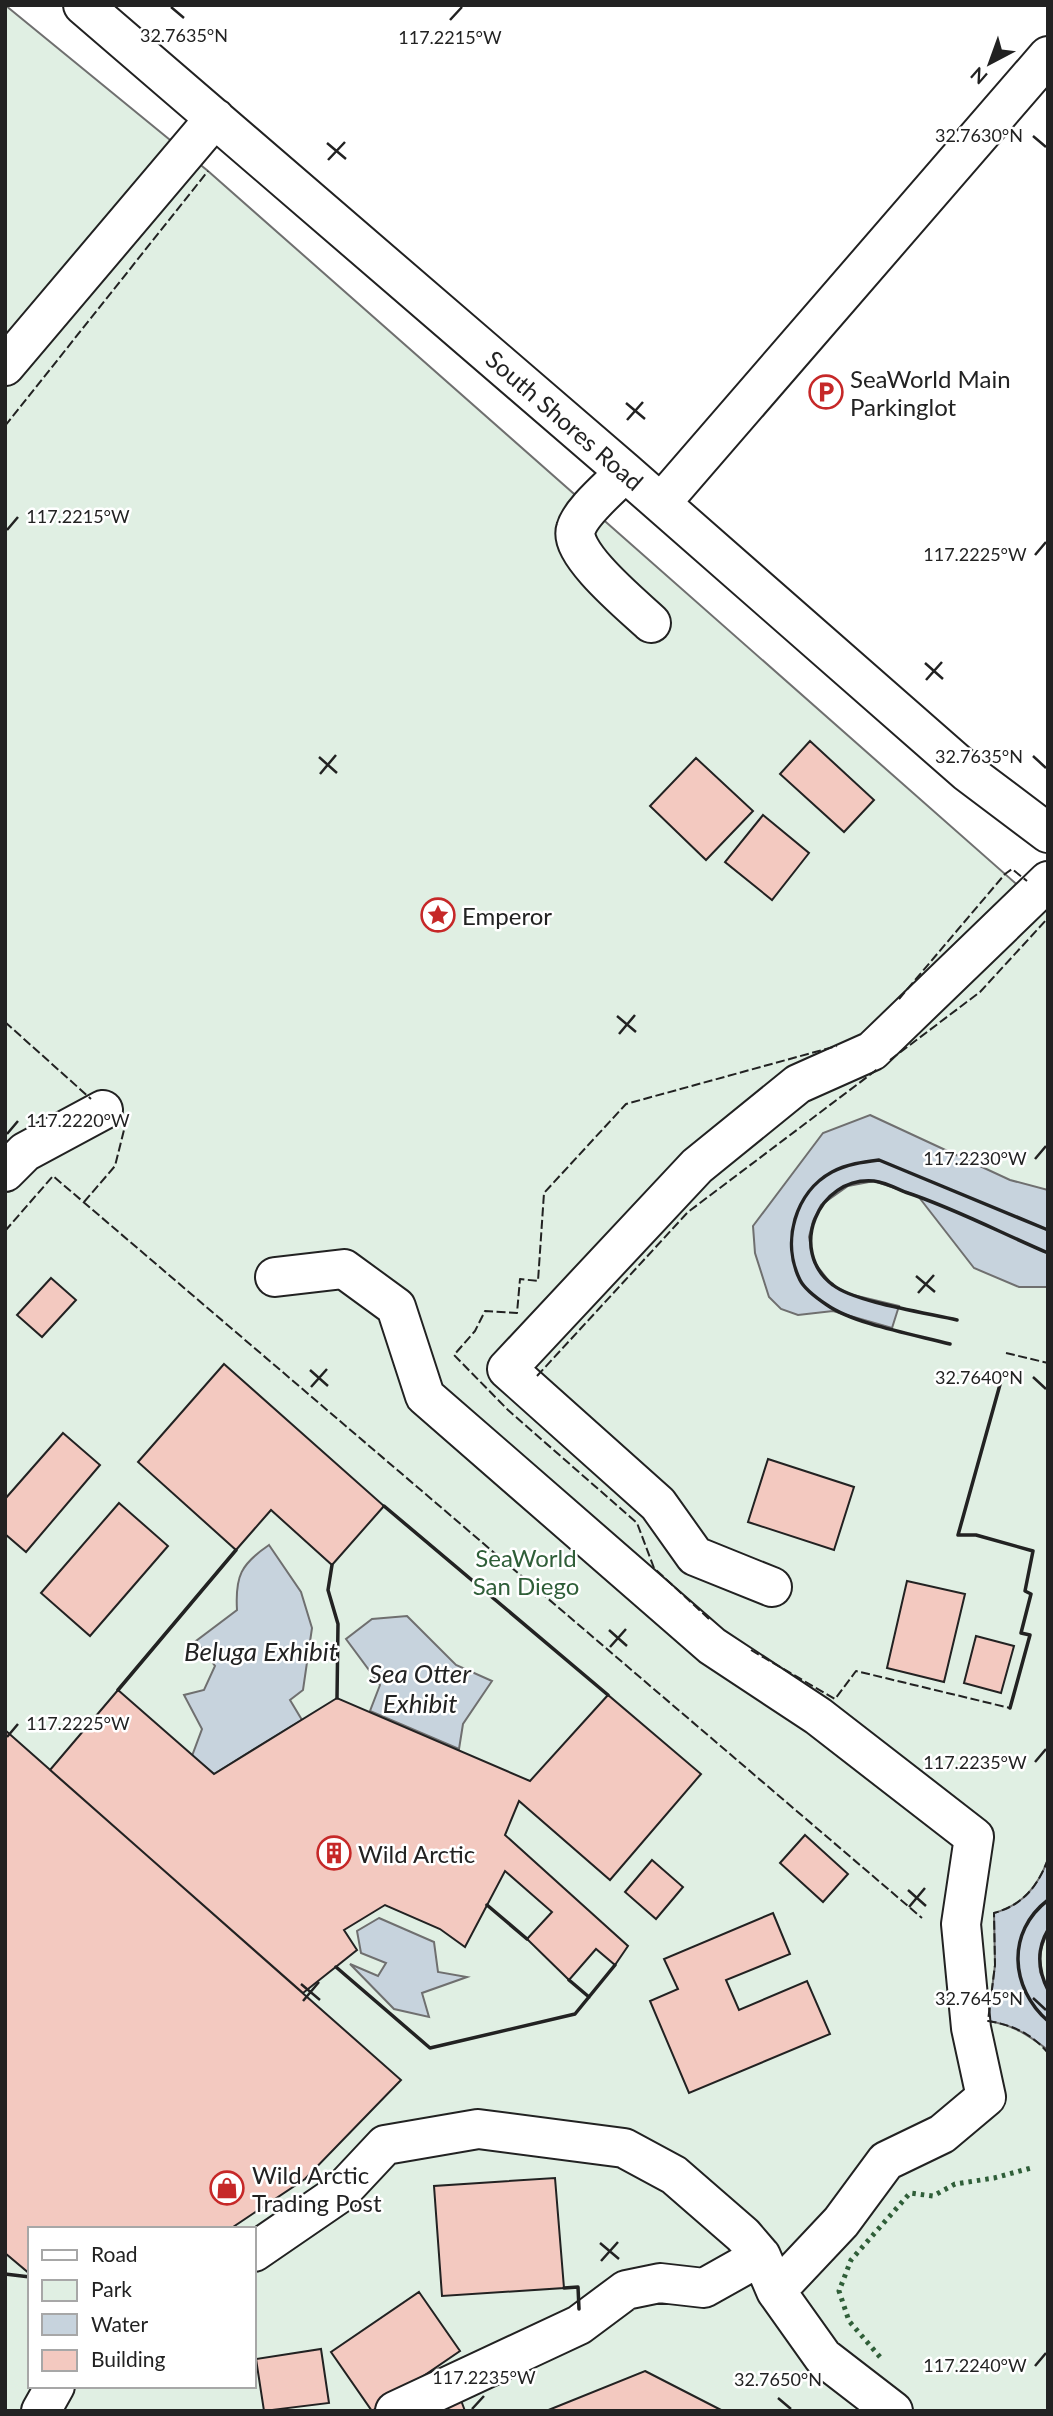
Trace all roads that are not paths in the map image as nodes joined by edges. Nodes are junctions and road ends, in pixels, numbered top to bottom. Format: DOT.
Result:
graph roads {
  1 [pos="83,5"];
  2 [pos="1048,56"];
  3 [pos="215,118"];
  4 [pos="5,366"];
  5 [pos="625,472"];
  6 [pos="661,503"];
  7 [pos="650,623"];
  8 [pos="1048,833"];
  9 [pos="1048,881"];
  10 [pos="103,1110"];
  11 [pos="5,1172"];
  12 [pos="275,1277"];
  13 [pos="772,1587"];
  14 [pos="256,2251"];
  15 [pos="761,2256"];
  16 [pos="776,2291"];
  17 [pos="54,2388"];
  18 [pos="41,2411"];
  19 [pos="395,2411"];
  20 [pos="893,2411"];
  1 -- 3 [label="street, South Shores Road"];
  2 -- 6 [label="street"];
  3 -- 4 [label="street"];
  3 -- 5 [label="street, South Shores Road"];
  5 -- 6 [label="street, South Shores Road"];
  5 -- 7 [label="street"];
  6 -- 8 [label="street, South Shores Road"];
  9 -- 13 [label="street"];
  10 -- 11 [label="street"];
  12 -- 16 [label="street"];
  14 -- 15 [label="street"];
  15 -- 16 [label="street"];
  15 -- 19 [label="street"];
  16 -- 20 [label="street"];
  17 -- 18 [label="street"];
}
